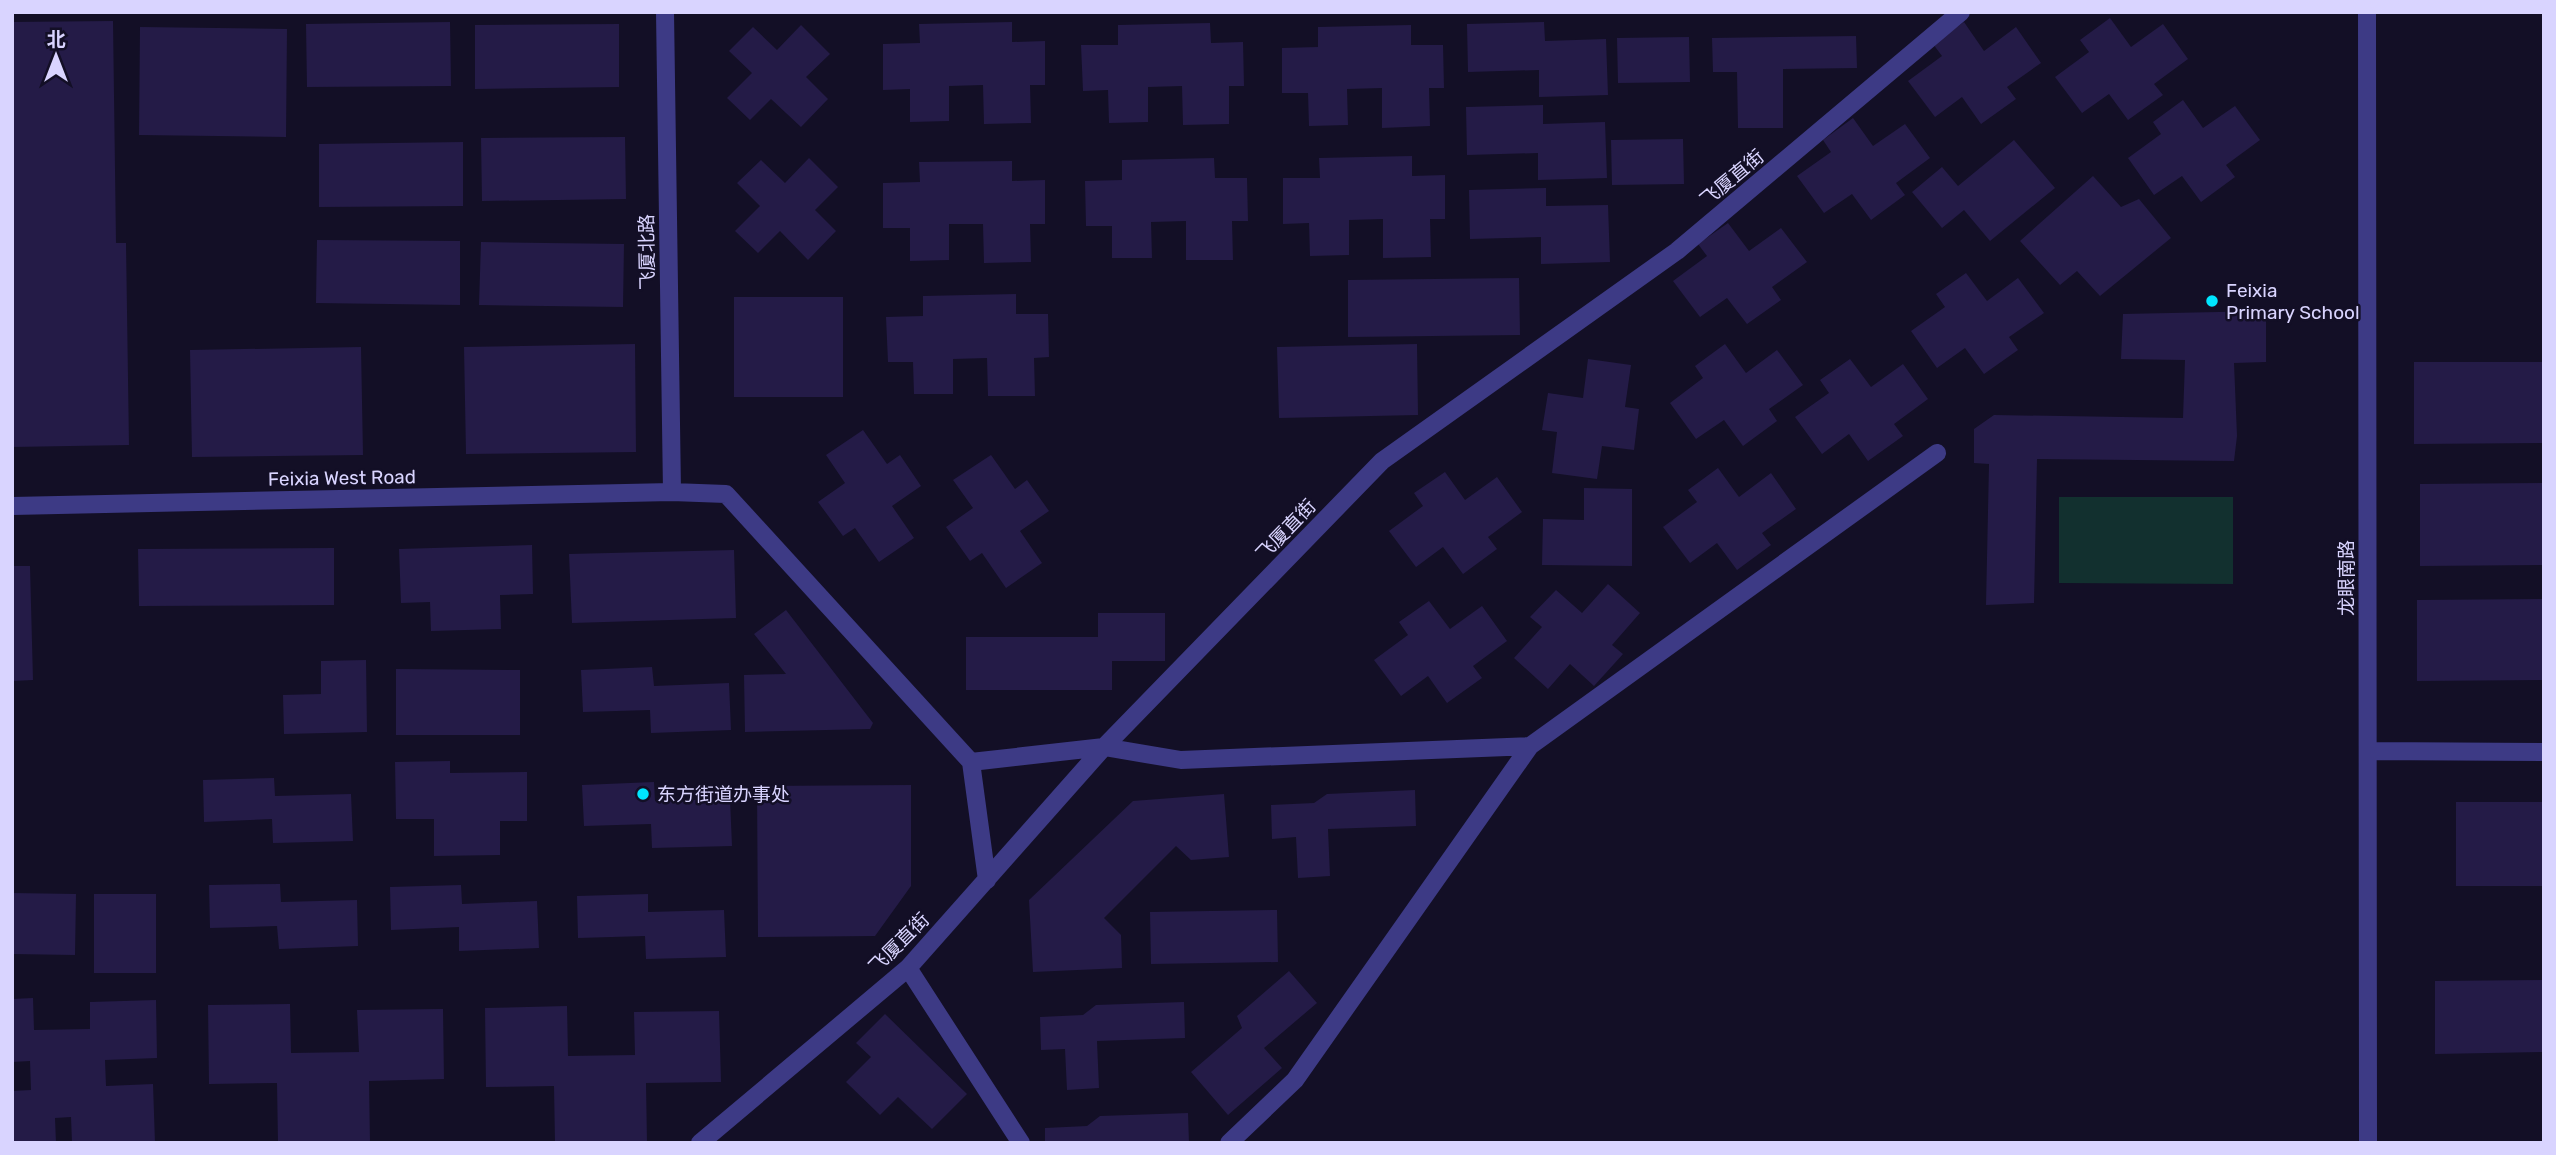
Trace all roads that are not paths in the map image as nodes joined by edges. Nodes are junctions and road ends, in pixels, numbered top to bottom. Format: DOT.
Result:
graph roads {
  1 [pos="665,12"];
  2 [pos="1961,12"];
  3 [pos="2367,12"];
  4 [pos="1937,453"];
  5 [pos="672,492"];
  6 [pos="12,506"];
  7 [pos="1530,746"];
  8 [pos="1104,747"];
  9 [pos="2368,751"];
  10 [pos="2544,752"];
  11 [pos="971,762"];
  12 [pos="986,880"];
  13 [pos="908,968"];
  14 [pos="700,1143"];
  15 [pos="1021,1143"];
  16 [pos="1229,1143"];
  17 [pos="2368,1143"];
  1 -- 5 [label="street, 飞厦北路"];
  2 -- 8 [label="street, 飞厦直街"];
  3 -- 9 [label="street, 龙眼南路"];
  4 -- 7 [label="street"];
  5 -- 6 [label="street, Feixia West Road"];
  5 -- 11 [label="street, Feixia West Road"];
  7 -- 8 [label="street"];
  7 -- 16 [label="street"];
  8 -- 11 [label="street"];
  8 -- 12 [label="street, 飞厦直街"];
  9 -- 10 [label="street"];
  9 -- 17 [label="street, 龙眼南路"];
  11 -- 12 [label="street"];
  12 -- 13 [label="street, 飞厦直街"];
  13 -- 14 [label="street, 飞厦直街"];
  13 -- 15 [label="street"];
}
